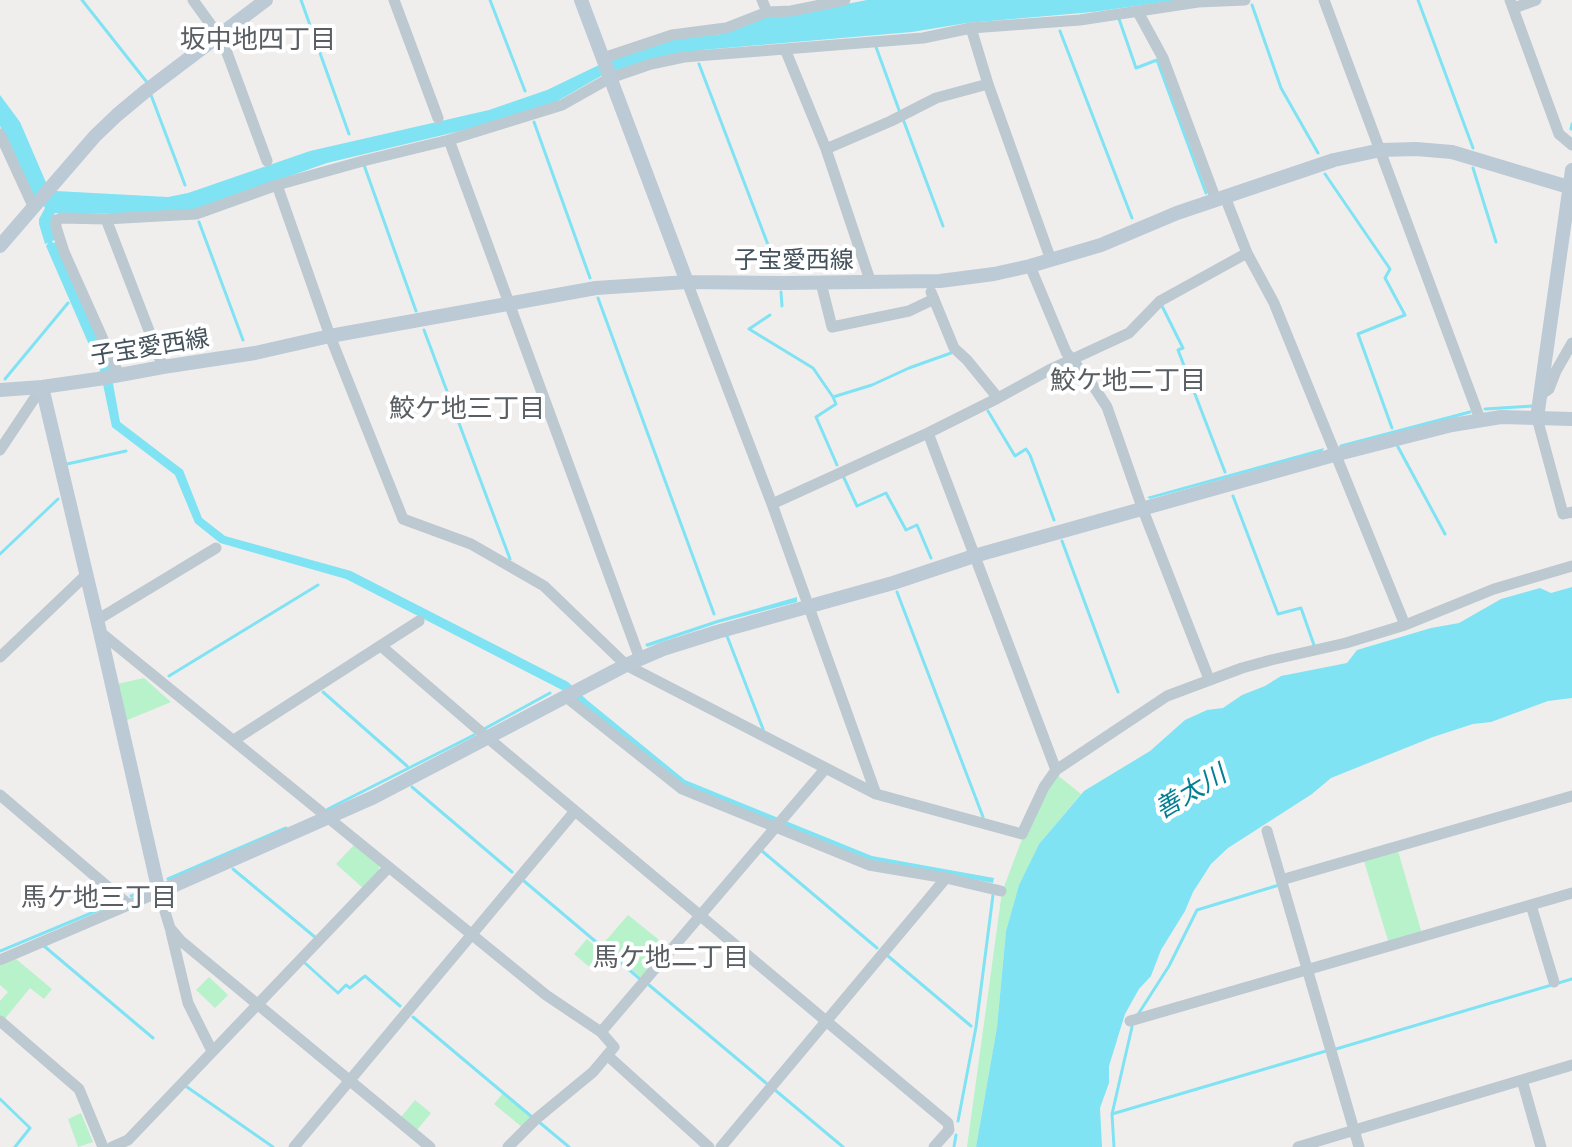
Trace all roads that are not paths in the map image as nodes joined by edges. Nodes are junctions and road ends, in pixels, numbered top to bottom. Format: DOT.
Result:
graph roads {
  1 [pos="193,0"];
  2 [pos="266,0"];
  3 [pos="394,0"];
  4 [pos="581,0"];
  5 [pos="762,0"];
  6 [pos="845,0"];
  7 [pos="1245,0"];
  8 [pos="1324,0"];
  9 [pos="1536,0"];
  10 [pos="1512,4"];
  11 [pos="767,12"];
  12 [pos="1138,12"];
  13 [pos="971,28"];
  14 [pos="219,36"];
  15 [pos="785,49"];
  16 [pos="603,58"];
  17 [pos="609,76"];
  18 [pos="988,84"];
  19 [pos="438,118"];
  20 [pos="0,134"];
  21 [pos="449,140"];
  22 [pos="1572,145"];
  23 [pos="826,149"];
  24 [pos="1381,150"];
  25 [pos="267,161"];
  26 [pos="1572,170"];
  27 [pos="277,185"];
  28 [pos="1570,187"];
  29 [pos="1220,198"];
  30 [pos="33,206"];
  31 [pos="106,219"];
  32 [pos="0,246"];
  33 [pos="1247,253"];
  34 [pos="1051,260"];
  35 [pos="1030,266"];
  36 [pos="926,281"];
  37 [pos="687,282"];
  38 [pos="821,283"];
  39 [pos="871,283"];
  40 [pos="934,299"];
  41 [pos="509,303"];
  42 [pos="330,336"];
  43 [pos="1572,343"];
  44 [pos="1072,359"];
  45 [pos="163,367"];
  46 [pos="119,375"];
  47 [pos="42,387"];
  48 [pos="0,390"];
  49 [pos="1539,396"];
  50 [pos="998,398"];
  51 [pos="1537,418"];
  52 [pos="1480,419"];
  53 [pos="1572,419"];
  54 [pos="928,433"];
  55 [pos="0,450"];
  56 [pos="1334,455"];
  57 [pos="772,504"];
  58 [pos="1143,510"];
  59 [pos="1572,512"];
  60 [pos="216,548"];
  61 [pos="974,556"];
  62 [pos="1572,566"];
  63 [pos="86,575"];
  64 [pos="808,606"];
  65 [pos="419,621"];
  66 [pos="1405,625"];
  67 [pos="99,626"];
  68 [pos="381,646"];
  69 [pos="0,657"];
  70 [pos="633,662"];
  71 [pos="1209,679"];
  72 [pos="573,693"];
  73 [pos="488,738"];
  74 [pos="234,740"];
  75 [pos="826,768"];
  76 [pos="1056,770"];
  77 [pos="876,794"];
  78 [pos="0,795"];
  79 [pos="1572,796"];
  80 [pos="575,811"];
  81 [pos="329,818"];
  82 [pos="778,823"];
  83 [pos="1267,831"];
  84 [pos="389,867"];
  85 [pos="946,878"];
  86 [pos="1281,880"];
  87 [pos="1001,891"];
  88 [pos="159,892"];
  89 [pos="1572,893"];
  90 [pos="129,905"];
  91 [pos="1531,905"];
  92 [pos="701,915"];
  93 [pos="170,928"];
  94 [pos="472,934"];
  95 [pos="0,960"];
  96 [pos="1309,970"];
  97 [pos="1554,982"];
  98 [pos="257,1003"];
  99 [pos="827,1020"];
  100 [pos="0,1021"];
  101 [pos="1130,1021"];
  102 [pos="601,1032"];
  103 [pos="212,1051"];
  104 [pos="607,1055"];
  105 [pos="1572,1065"];
  106 [pos="350,1080"];
  107 [pos="1522,1080"];
  108 [pos="948,1126"];
  109 [pos="963,1128"];
  110 [pos="1355,1131"];
  111 [pos="132,1143"];
  112 [pos="103,1147"];
  113 [pos="112,1147"];
  114 [pos="294,1147"];
  115 [pos="430,1147"];
  116 [pos="508,1147"];
  117 [pos="709,1147"];
  118 [pos="721,1147"];
  119 [pos="934,1147"];
  120 [pos="1298,1147"];
  121 [pos="1359,1147"];
  122 [pos="1541,1147"];
  1 -- 14 [label="street"];
  2 -- 14 [label="street"];
  3 -- 19 [label="street"];
  4 -- 16 [label="street"];
  5 -- 11 [label="street"];
  6 -- 11 [label="street"];
  7 -- 12 [label="street"];
  8 -- 24 [label="street"];
  9 -- 10 [label="street"];
  10 -- 22 [label="street"];
  11 -- 16 [label="street"];
  12 -- 13 [label="street"];
  12 -- 29 [label="street"];
  13 -- 15 [label="street"];
  13 -- 18 [label="street"];
  14 -- 25 [label="street"];
  14 -- 30 [label="street"];
  15 -- 17 [label="street"];
  15 -- 23 [label="street"];
  16 -- 17 [label="street"];
  17 -- 21 [label="street"];
  17 -- 37 [label="street"];
  18 -- 23 [label="street"];
  18 -- 34 [label="street"];
  20 -- 30 [label="street"];
  21 -- 27 [label="street"];
  21 -- 41 [label="street"];
  23 -- 39 [label="street"];
  24 -- 28 [label="street, 子宝愛西線"];
  24 -- 29 [label="street, 子宝愛西線"];
  24 -- 52 [label="street"];
  26 -- 28 [label="street"];
  27 -- 31 [label="street"];
  27 -- 42 [label="street"];
  28 -- 49 [label="street"];
  29 -- 33 [label="street"];
  29 -- 34 [label="street, 子宝愛西線"];
  30 -- 32 [label="street"];
  31 -- 45 [label="street"];
  31 -- 46 [label="street"];
  33 -- 44 [label="street"];
  33 -- 56 [label="street"];
  34 -- 35 [label="street, 子宝愛西線"];
  35 -- 36 [label="street, 子宝愛西線"];
  35 -- 44 [label="street"];
  36 -- 39 [label="street, 子宝愛西線"];
  36 -- 40 [label="street"];
  37 -- 38 [label="street, 子宝愛西線"];
  37 -- 41 [label="street, 子宝愛西線"];
  37 -- 57 [label="street"];
  38 -- 39 [label="street, 子宝愛西線"];
  38 -- 40 [label="street"];
  40 -- 50 [label="street"];
  41 -- 42 [label="street, 子宝愛西線"];
  41 -- 70 [label="street"];
  42 -- 45 [label="street, 子宝愛西線"];
  42 -- 70 [label="street"];
  43 -- 49 [label="street"];
  44 -- 50 [label="street"];
  44 -- 58 [label="street"];
  45 -- 46 [label="street, 子宝愛西線"];
  46 -- 47 [label="street, 子宝愛西線"];
  47 -- 48 [label="street, 子宝愛西線"];
  47 -- 55 [label="street"];
  47 -- 63 [label="street"];
  49 -- 51 [label="street"];
  50 -- 54 [label="street"];
  51 -- 52 [label="street"];
  51 -- 53 [label="street"];
  51 -- 59 [label="street"];
  52 -- 56 [label="street"];
  54 -- 57 [label="street"];
  54 -- 61 [label="street"];
  56 -- 58 [label="street"];
  56 -- 66 [label="street"];
  57 -- 64 [label="street"];
  58 -- 61 [label="street"];
  58 -- 71 [label="street"];
  60 -- 67 [label="street"];
  61 -- 64 [label="street"];
  61 -- 76 [label="street"];
  62 -- 66 [label="street"];
  63 -- 67 [label="street"];
  63 -- 69 [label="street"];
  64 -- 70 [label="street"];
  64 -- 77 [label="street"];
  65 -- 68 [label="street"];
  66 -- 71 [label="street"];
  67 -- 74 [label="street"];
  67 -- 88 [label="street"];
  68 -- 73 [label="street"];
  68 -- 74 [label="street"];
  70 -- 72 [label="street"];
  70 -- 75 [label="street"];
  71 -- 76 [label="street"];
  72 -- 73 [label="street"];
  72 -- 82 [label="street"];
  73 -- 80 [label="street"];
  73 -- 81 [label="street"];
  74 -- 81 [label="street"];
  75 -- 77 [label="street"];
  75 -- 82 [label="street"];
  76 -- 77 [label="street"];
  78 -- 90 [label="street"];
  79 -- 86 [label="street"];
  80 -- 92 [label="street"];
  80 -- 94 [label="street"];
  81 -- 84 [label="street"];
  81 -- 88 [label="street"];
  82 -- 85 [label="street"];
  82 -- 92 [label="street"];
  83 -- 86 [label="street"];
  84 -- 94 [label="street"];
  84 -- 98 [label="street"];
  85 -- 87 [label="street"];
  85 -- 99 [label="street"];
  86 -- 96 [label="street"];
  88 -- 90 [label="street"];
  88 -- 93 [label="street"];
  89 -- 91 [label="street"];
  90 -- 95 [label="street"];
  91 -- 96 [label="street"];
  91 -- 97 [label="street"];
  92 -- 99 [label="street"];
  92 -- 102 [label="street"];
  93 -- 98 [label="street"];
  93 -- 103 [label="street"];
  94 -- 102 [label="street"];
  94 -- 106 [label="street"];
  96 -- 101 [label="street"];
  96 -- 110 [label="street"];
  98 -- 103 [label="street"];
  98 -- 106 [label="street"];
  99 -- 108 [label="street"];
  99 -- 118 [label="street"];
  100 -- 112 [label="street"];
  102 -- 104 [label="street"];
  103 -- 111 [label="street"];
  104 -- 116 [label="street"];
  104 -- 117 [label="street"];
  105 -- 107 [label="street"];
  106 -- 114 [label="street"];
  106 -- 115 [label="street"];
  107 -- 110 [label="street"];
  107 -- 122 [label="street"];
  108 -- 109 [label="street"];
  108 -- 119 [label="street"];
  110 -- 120 [label="street"];
  110 -- 121 [label="street"];
  111 -- 113 [label="street"];
}
